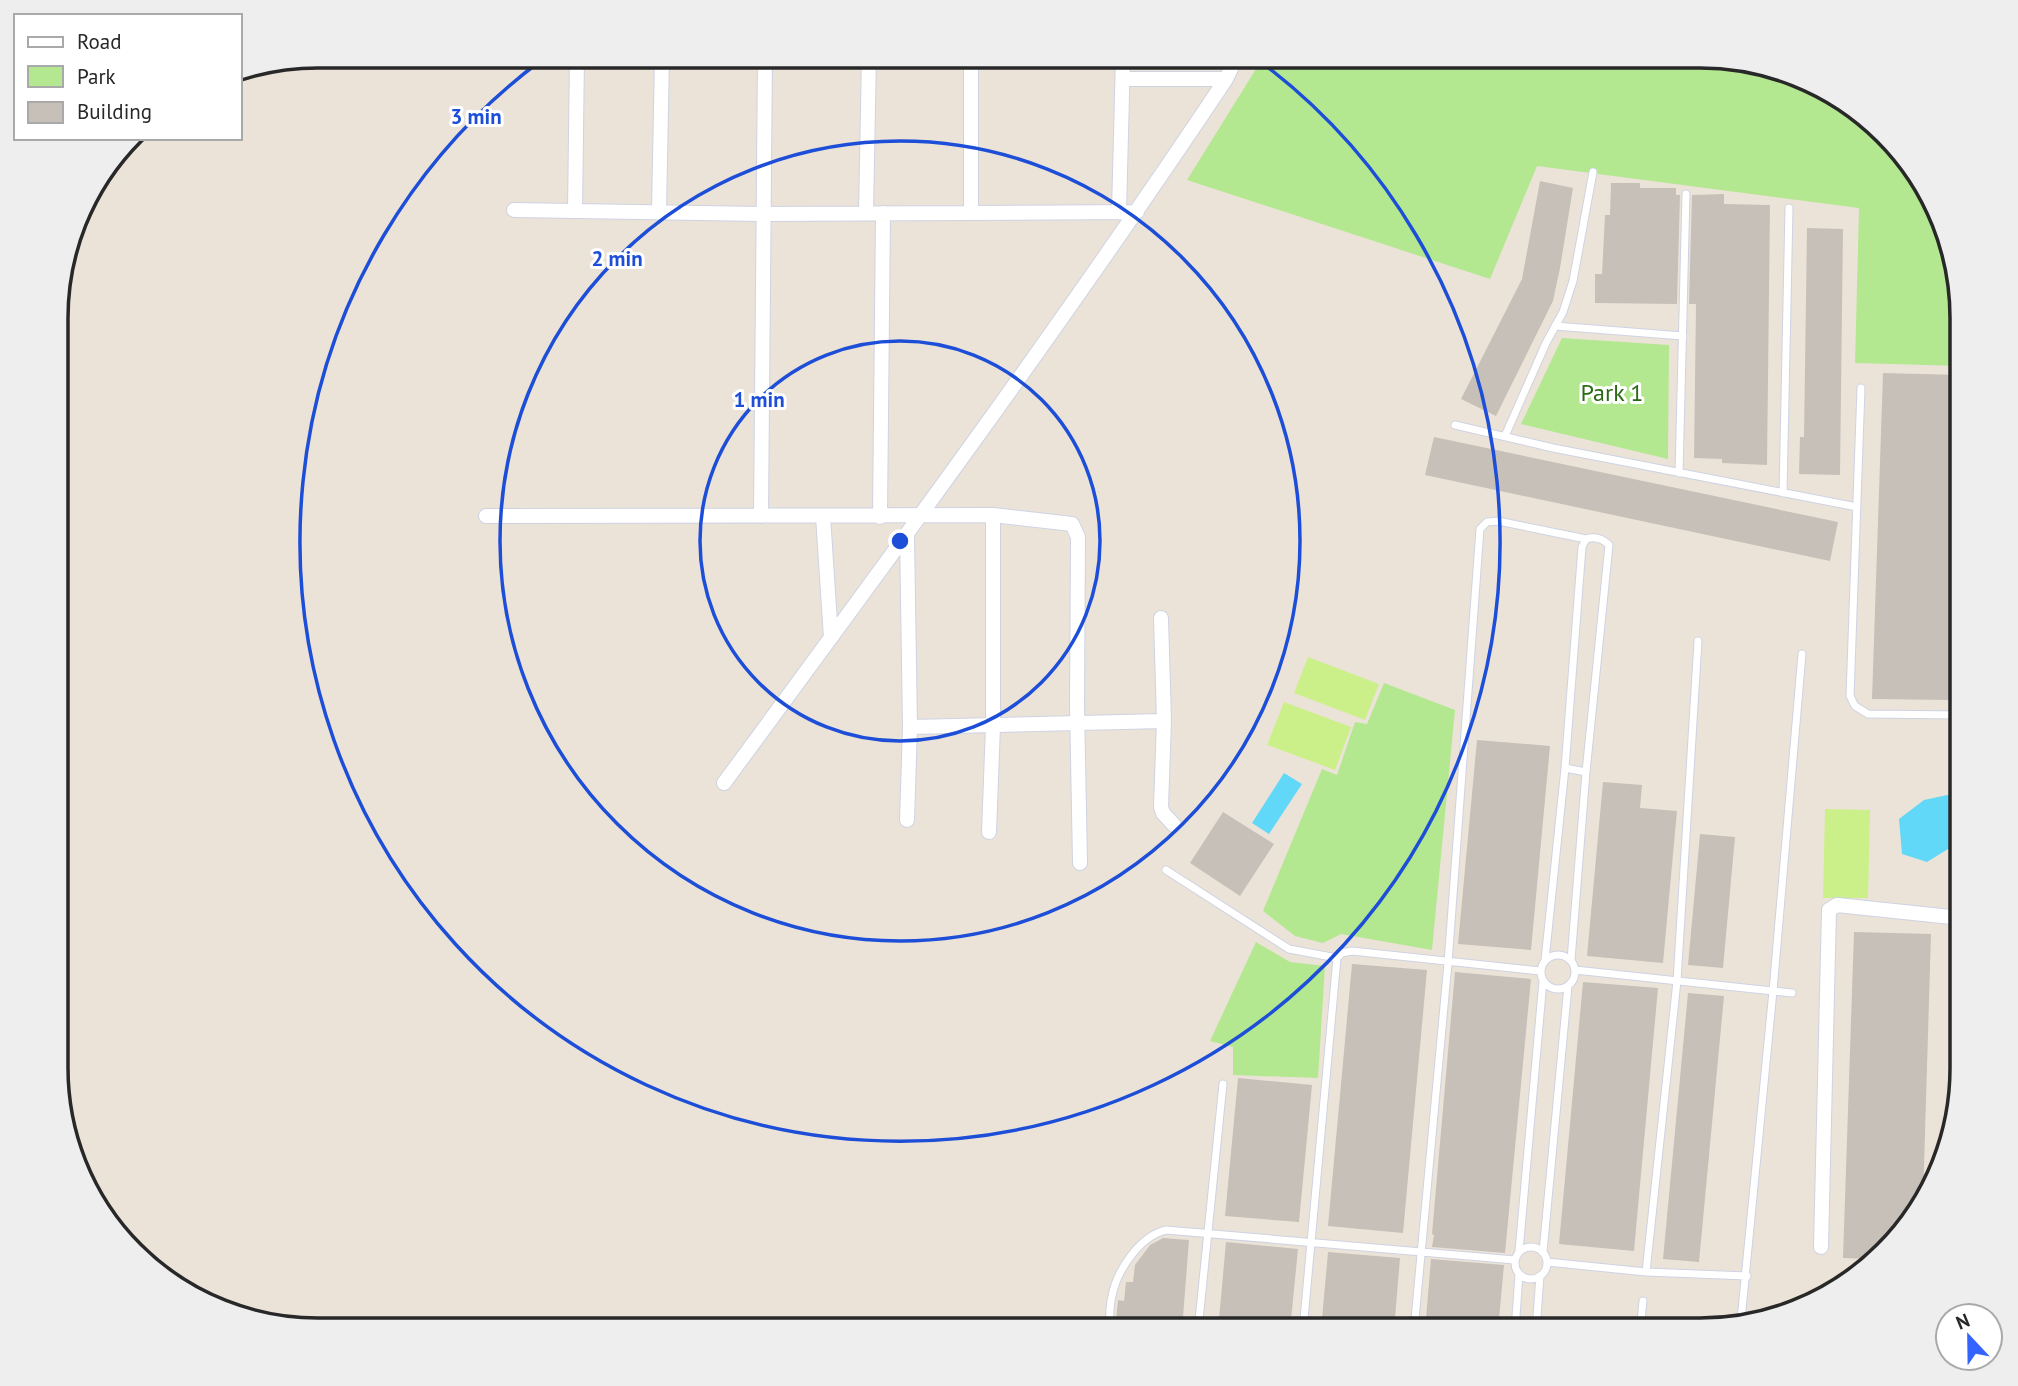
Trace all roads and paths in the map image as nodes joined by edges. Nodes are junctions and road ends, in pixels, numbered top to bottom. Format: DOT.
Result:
graph roads {
  1 [pos="577,68"];
  2 [pos="662,68"];
  3 [pos="765,68"];
  4 [pos="869,68"];
  5 [pos="971,68"];
  6 [pos="1124,68"];
  7 [pos="1231,68"];
  8 [pos="1124,79"];
  9 [pos="1226,79"];
  10 [pos="1593,172"];
  11 [pos="1686,194"];
  12 [pos="1789,208"];
  13 [pos="514,210"];
  14 [pos="575,211"];
  15 [pos="971,211"];
  16 [pos="659,212"];
  17 [pos="1119,212"];
  18 [pos="1137,212"];
  19 [pos="866,213"];
  20 [pos="883,213"];
  21 [pos="762,214"];
  22 [pos="1555,326"];
  23 [pos="1683,337"];
  24 [pos="1861,388"];
  25 [pos="1455,425"];
  26 [pos="1505,436"];
  27 [pos="1679,473"];
  28 [pos="1783,493"];
  29 [pos="1857,507"];
  30 [pos="922,515"];
  31 [pos="993,515"];
  32 [pos="485,516"];
  33 [pos="761,516"];
  34 [pos="823,516"];
  35 [pos="880,517"];
  36 [pos="907,535"];
  37 [pos="1586,539"];
  38 [pos="1161,618"];
  39 [pos="831,638"];
  40 [pos="1698,641"];
  41 [pos="1802,654"];
  42 [pos="1950,715"];
  43 [pos="1164,720"];
  44 [pos="1077,723"];
  45 [pos="993,726"];
  46 [pos="910,727"];
  47 [pos="1565,768"];
  48 [pos="1586,772"];
  49 [pos="724,783"];
  50 [pos="907,820"];
  51 [pos="1174,825"];
  52 [pos="989,832"];
  53 [pos="1080,863"];
  54 [pos="1166,870"];
  55 [pos="1950,917"];
  56 [pos="1337,958"];
  57 [pos="1545,960"];
  58 [pos="1571,960"];
  59 [pos="1448,963"];
  60 [pos="1575,970"];
  61 [pos="1540,971"];
  62 [pos="1543,981"];
  63 [pos="1677,981"];
  64 [pos="1568,986"];
  65 [pos="1773,991"];
  66 [pos="1792,993"];
  67 [pos="1223,1084"];
  68 [pos="1208,1234"];
  69 [pos="1311,1241"];
  70 [pos="1821,1247"];
  71 [pos="1520,1251"];
  72 [pos="1543,1252"];
  73 [pos="1421,1253"];
  74 [pos="1515,1260"];
  75 [pos="1546,1262"];
  76 [pos="1646,1272"];
  77 [pos="1519,1274"];
  78 [pos="1540,1276"];
  79 [pos="1747,1276"];
  80 [pos="1643,1301"];
  81 [pos="1742,1314"];
  82 [pos="1110,1318"];
  83 [pos="1199,1318"];
  84 [pos="1304,1318"];
  85 [pos="1415,1318"];
  86 [pos="1517,1318"];
  87 [pos="1537,1318"];
  88 [pos="1641,1318"];
  1 -- 14 [label="street"];
  2 -- 16 [label="street"];
  3 -- 21 [label="street"];
  4 -- 19 [label="street"];
  5 -- 15 [label="street"];
  6 -- 8 [label="street"];
  7 -- 9 [label="street"];
  8 -- 9 [label="street"];
  8 -- 17 [label="street"];
  9 -- 18 [label="street"];
  10 -- 22 [label="lane"];
  11 -- 23 [label="lane"];
  12 -- 28 [label="lane"];
  13 -- 14 [label="street"];
  14 -- 16 [label="street"];
  15 -- 17 [label="street"];
  15 -- 20 [label="street"];
  16 -- 21 [label="street"];
  17 -- 18 [label="street"];
  18 -- 30 [label="street"];
  19 -- 20 [label="street"];
  19 -- 21 [label="street"];
  20 -- 35 [label="street"];
  21 -- 33 [label="street"];
  22 -- 23 [label="lane"];
  22 -- 26 [label="lane"];
  23 -- 27 [label="lane"];
  24 -- 29 [label="lane"];
  25 -- 26 [label="lane"];
  26 -- 27 [label="lane"];
  27 -- 28 [label="lane"];
  28 -- 29 [label="lane"];
  29 -- 42 [label="lane"];
  30 -- 31 [label="street"];
  30 -- 35 [label="street"];
  30 -- 36 [label="street"];
  31 -- 44 [label="street"];
  31 -- 45 [label="street"];
  32 -- 33 [label="street"];
  33 -- 34 [label="street"];
  34 -- 35 [label="street"];
  34 -- 39 [label="street"];
  36 -- 39 [label="street"];
  36 -- 46 [label="street"];
  37 -- 47 [label="lane"];
  37 -- 48 [label="lane"];
  37 -- 59 [label="lane"];
  38 -- 43 [label="street"];
  39 -- 49 [label="street"];
  40 -- 63 [label="lane"];
  41 -- 65 [label="lane"];
  43 -- 44 [label="street"];
  43 -- 51 [label="street"];
  44 -- 45 [label="street"];
  44 -- 53 [label="street"];
  45 -- 46 [label="street"];
  45 -- 52 [label="street"];
  46 -- 50 [label="street"];
  47 -- 48 [label="lane"];
  47 -- 57 [label="lane"];
  48 -- 58 [label="lane"];
  54 -- 56 [label="lane"];
  55 -- 70 [label="street"];
  56 -- 59 [label="lane"];
  56 -- 69 [label="lane"];
  57 -- 58 [label="lane"];
  57 -- 61 [label="lane"];
  58 -- 60 [label="lane"];
  59 -- 61 [label="lane"];
  59 -- 73 [label="lane"];
  60 -- 63 [label="lane"];
  60 -- 64 [label="lane"];
  61 -- 62 [label="lane"];
  62 -- 64 [label="lane"];
  62 -- 71 [label="lane"];
  63 -- 65 [label="lane"];
  63 -- 76 [label="lane"];
  64 -- 72 [label="lane"];
  65 -- 66 [label="lane"];
  65 -- 79 [label="lane"];
  67 -- 68 [label="lane"];
  68 -- 69 [label="lane"];
  68 -- 82 [label="lane"];
  68 -- 83 [label="lane"];
  69 -- 73 [label="lane"];
  69 -- 84 [label="lane"];
  71 -- 72 [label="lane"];
  71 -- 74 [label="lane"];
  72 -- 75 [label="lane"];
  73 -- 74 [label="lane"];
  73 -- 85 [label="lane"];
  74 -- 77 [label="lane"];
  75 -- 76 [label="lane"];
  75 -- 78 [label="lane"];
  76 -- 79 [label="lane"];
  77 -- 78 [label="lane"];
  77 -- 86 [label="lane"];
  78 -- 87 [label="lane"];
  79 -- 81 [label="lane"];
  80 -- 88 [label="lane"];
}
